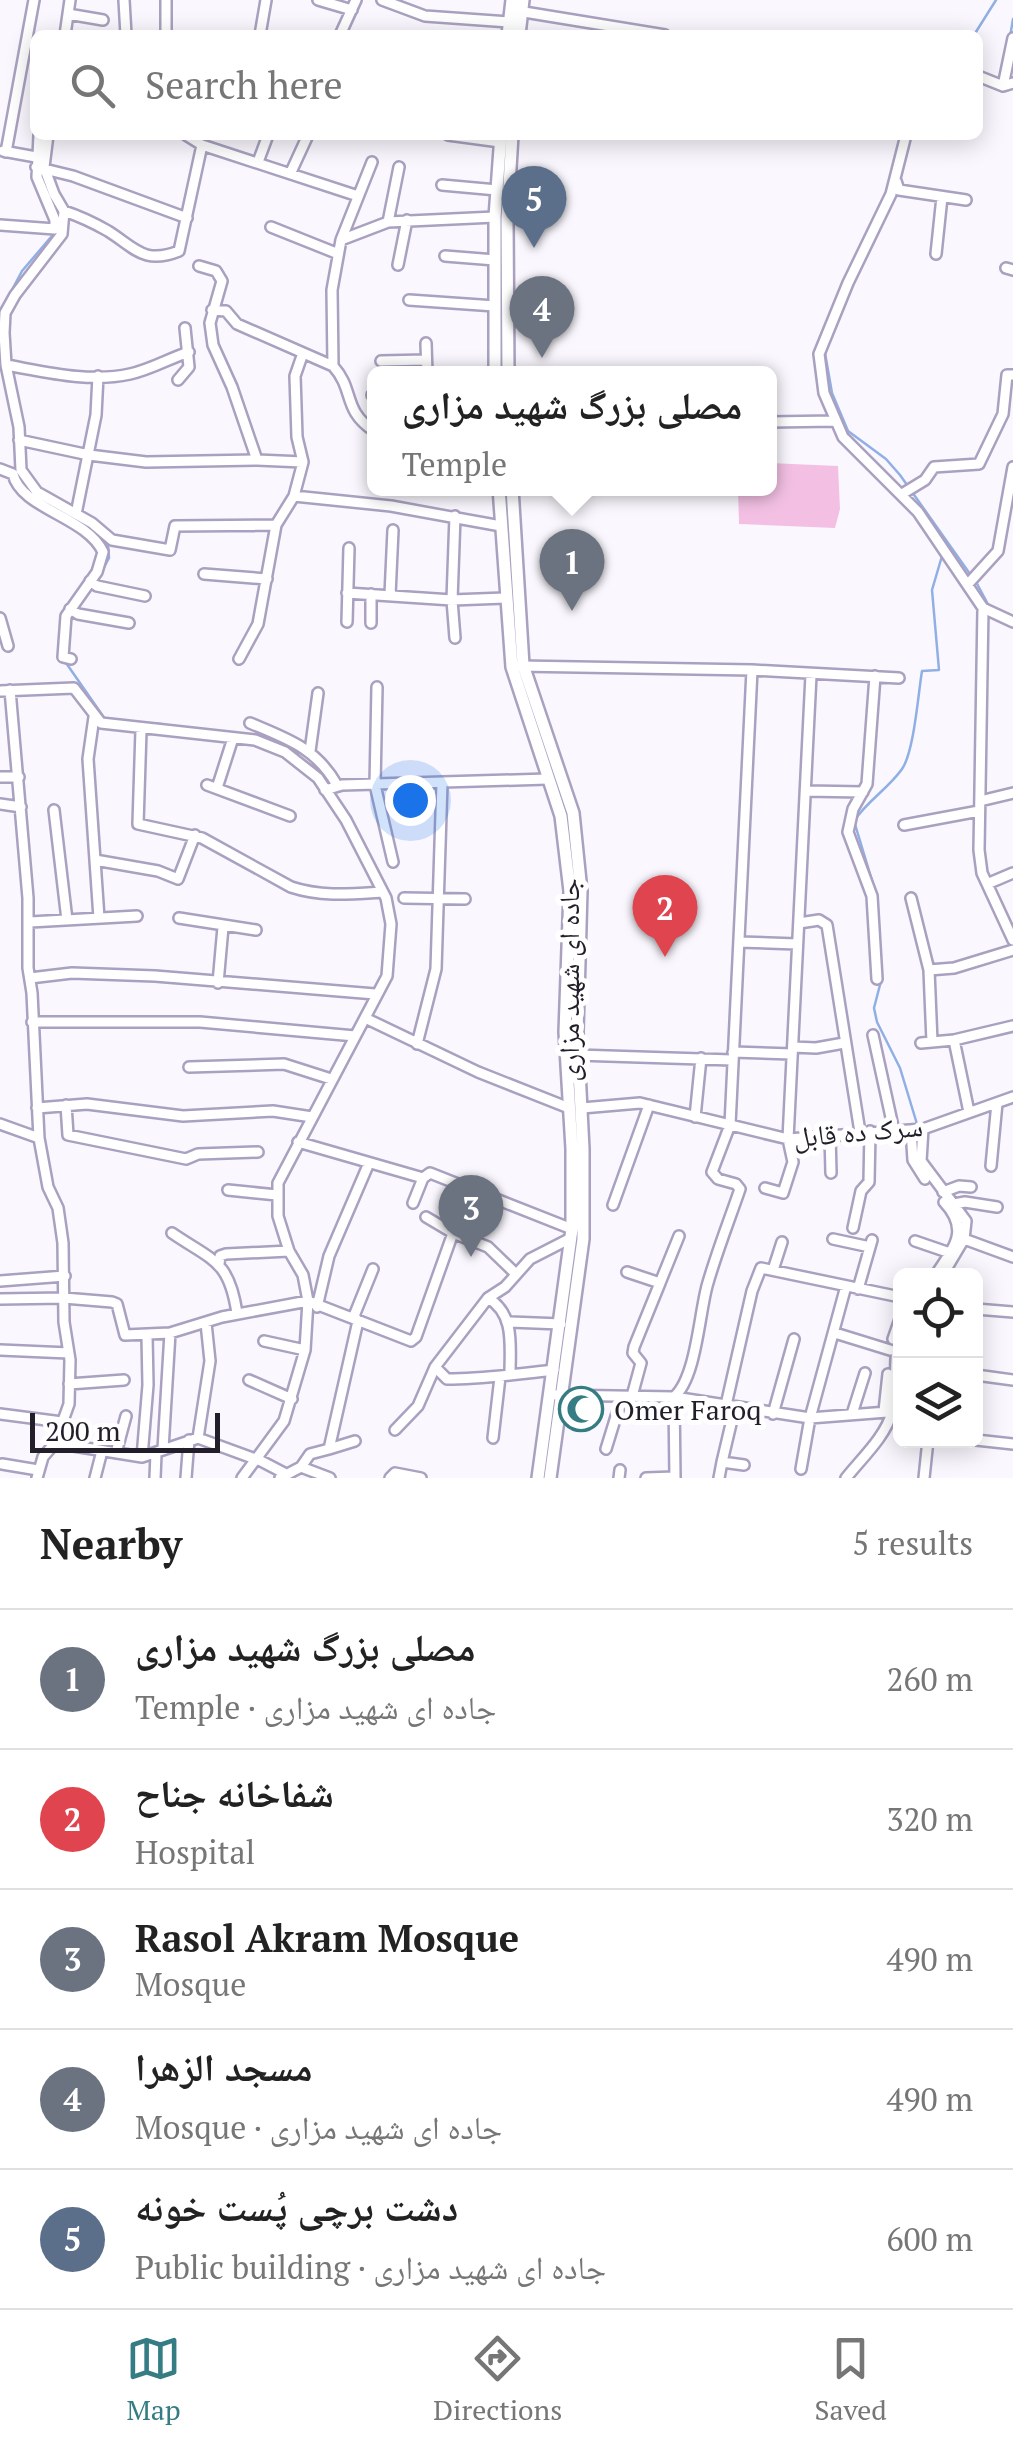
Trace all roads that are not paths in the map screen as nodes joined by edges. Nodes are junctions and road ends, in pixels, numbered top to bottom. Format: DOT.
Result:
graph roads {
  1 [pos="34,0"];
  2 [pos="70,0"];
  3 [pos="124,0"];
  4 [pos="166,0"];
  5 [pos="266,0"];
  6 [pos="318,0"];
  7 [pos="382,0"];
  8 [pos="354,5"];
  9 [pos="514,13"];
  10 [pos="68,14"];
  11 [pos="103,20"];
  12 [pos="66,30"];
  13 [pos="126,30"];
  14 [pos="166,30"];
  15 [pos="264,30"];
  16 [pos="342,30"];
  17 [pos="630,30"];
  18 [pos="1013,38"];
  19 [pos="983,78"];
  20 [pos="1008,85"];
  21 [pos="39,140"];
  22 [pos="46,140"];
  23 [pos="195,140"];
  24 [pos="266,140"];
  25 [pos="306,140"];
  26 [pos="504,140"];
  27 [pos="504,140"];
  28 [pos="905,140"];
  29 [pos="202,144"];
  30 [pos="3,151"];
  31 [pos="258,162"];
  32 [pos="372,162"];
  33 [pos="38,164"];
  34 [pos="399,167"];
  35 [pos="292,172"];
  36 [pos="442,185"];
  37 [pos="897,186"];
  38 [pos="497,190"];
  39 [pos="358,196"];
  40 [pos="942,197"];
  41 [pos="966,200"];
  42 [pos="64,211"];
  43 [pos="186,218"];
  44 [pos="495,218"];
  45 [pos="407,220"];
  46 [pos="388,222"];
  47 [pos="0,225"];
  48 [pos="271,228"];
  49 [pos="340,240"];
  50 [pos="336,254"];
  51 [pos="936,254"];
  52 [pos="445,256"];
  53 [pos="495,260"];
  54 [pos="398,264"];
  55 [pos="199,266"];
  56 [pos="7,294"];
  57 [pos="409,300"];
  58 [pos="494,306"];
  59 [pos="212,310"];
  60 [pos="185,328"];
  61 [pos="426,343"];
  62 [pos="189,352"];
  63 [pos="303,353"];
  64 [pos="426,360"];
  65 [pos="381,361"];
  66 [pos="6,365"];
  67 [pos="332,366"];
  68 [pos="426,366"];
  69 [pos="496,366"];
  70 [pos="508,366"];
  71 [pos="1013,375"];
  72 [pos="98,376"];
  73 [pos="178,380"];
  74 [pos="777,422"];
  75 [pos="835,422"];
  76 [pos="367,425"];
  77 [pos="19,440"];
  78 [pos="89,455"];
  79 [pos="256,460"];
  80 [pos="303,462"];
  81 [pos="1012,467"];
  82 [pos="0,469"];
  83 [pos="902,494"];
  84 [pos="1011,494"];
  85 [pos="294,496"];
  86 [pos="499,496"];
  87 [pos="512,496"];
  88 [pos="76,514"];
  89 [pos="455,516"];
  90 [pos="276,524"];
  91 [pos="500,526"];
  92 [pos="393,530"];
  93 [pos="103,540"];
  94 [pos="349,548"];
  95 [pos="204,574"];
  96 [pos="268,579"];
  97 [pos="94,584"];
  98 [pos="968,584"];
  99 [pos="348,593"];
  100 [pos="371,594"];
  101 [pos="390,595"];
  102 [pos="145,596"];
  103 [pos="505,598"];
  104 [pos="452,600"];
  105 [pos="982,608"];
  106 [pos="74,612"];
  107 [pos="0,618"];
  108 [pos="346,622"];
  109 [pos="371,622"];
  110 [pos="1013,622"];
  111 [pos="130,623"];
  112 [pos="455,638"];
  113 [pos="8,646"];
  114 [pos="67,658"];
  115 [pos="239,659"];
  116 [pos="518,666"];
  117 [pos="752,670"];
  118 [pos="812,675"];
  119 [pos="875,676"];
  120 [pos="900,678"];
  121 [pos="377,687"];
  122 [pos="5,690"];
  123 [pos="318,693"];
  124 [pos="94,718"];
  125 [pos="250,723"];
  126 [pos="141,730"];
  127 [pos="233,738"];
  128 [pos="310,752"];
  129 [pos="0,777"];
  130 [pos="19,777"];
  131 [pos="547,779"];
  132 [pos="442,783"];
  133 [pos="376,785"];
  134 [pos="330,788"];
  135 [pos="806,791"];
  136 [pos="863,792"];
  137 [pos="1013,793"];
  138 [pos="0,804"];
  139 [pos="21,806"];
  140 [pos="979,806"];
  141 [pos="54,810"];
  142 [pos="290,816"];
  143 [pos="904,824"];
  144 [pos="195,835"];
  145 [pos="95,860"];
  146 [pos="394,862"];
  147 [pos="1013,873"];
  148 [pos="987,884"];
  149 [pos="382,892"];
  150 [pos="438,897"];
  151 [pos="404,898"];
  152 [pos="465,898"];
  153 [pos="911,898"];
  154 [pos="136,916"];
  155 [pos="100,918"];
  156 [pos="179,918"];
  157 [pos="67,920"];
  158 [pos="30,922"];
  159 [pos="799,923"];
  160 [pos="223,927"];
  161 [pos="256,930"];
  162 [pos="1013,940"];
  163 [pos="739,942"];
  164 [pos="797,944"];
  165 [pos="1013,950"];
  166 [pos="573,970"];
  167 [pos="929,970"];
  168 [pos="30,978"];
  169 [pos="877,978"];
  170 [pos="218,983"];
  171 [pos="376,994"];
  172 [pos="369,1021"];
  173 [pos="32,1022"];
  174 [pos="1013,1026"];
  175 [pos="873,1035"];
  176 [pos="355,1036"];
  177 [pos="954,1040"];
  178 [pos="844,1043"];
  179 [pos="417,1044"];
  180 [pos="793,1051"];
  181 [pos="577,1055"];
  182 [pos="732,1056"];
  183 [pos="701,1058"];
  184 [pos="189,1067"];
  185 [pos="332,1079"];
  186 [pos="1013,1097"];
  187 [pos="997,1103"];
  188 [pos="66,1105"];
  189 [pos="649,1105"];
  190 [pos="38,1108"];
  191 [pos="575,1108"];
  192 [pos="969,1112"];
  193 [pos="312,1117"];
  194 [pos="695,1117"];
  195 [pos="0,1124"];
  196 [pos="730,1126"];
  197 [pos="923,1129"];
  198 [pos="911,1130"];
  199 [pos="894,1131"];
  200 [pos="865,1132"];
  201 [pos="830,1134"];
  202 [pos="39,1138"];
  203 [pos="788,1139"];
  204 [pos="300,1144"];
  205 [pos="258,1152"];
  206 [pos="369,1163"];
  207 [pos="990,1166"];
  208 [pos="830,1173"];
  209 [pos="423,1178"];
  210 [pos="971,1187"];
  211 [pos="766,1188"];
  212 [pos="228,1190"];
  213 [pos="943,1192"];
  214 [pos="277,1195"];
  215 [pos="413,1203"];
  216 [pos="954,1204"];
  217 [pos="613,1205"];
  218 [pos="997,1207"];
  219 [pos="426,1216"];
  220 [pos="853,1228"];
  221 [pos="172,1233"];
  222 [pos="454,1233"];
  223 [pos="572,1234"];
  224 [pos="679,1236"];
  225 [pos="833,1239"];
  226 [pos="964,1239"];
  227 [pos="915,1241"];
  228 [pos="782,1242"];
  229 [pos="289,1251"];
  230 [pos="950,1252"];
  231 [pos="1013,1257"];
  232 [pos="219,1264"];
  233 [pos="943,1268"];
  234 [pos="944,1268"];
  235 [pos="374,1269"];
  236 [pos="773,1270"];
  237 [pos="627,1272"];
  238 [pos="516,1273"];
  239 [pos="64,1276"];
  240 [pos="0,1281"];
  241 [pos="660,1283"];
  242 [pos="846,1286"];
  243 [pos="858,1289"];
  244 [pos="893,1296"];
  245 [pos="64,1298"];
  246 [pos="488,1298"];
  247 [pos="0,1299"];
  248 [pos="313,1304"];
  249 [pos="983,1310"];
  250 [pos="1013,1312"];
  251 [pos="236,1313"];
  252 [pos="358,1321"];
  253 [pos="510,1322"];
  254 [pos="206,1323"];
  255 [pos="560,1324"];
  256 [pos="835,1332"];
  257 [pos="170,1333"];
  258 [pos="147,1336"];
  259 [pos="794,1339"];
  260 [pos="893,1341"];
  261 [pos="264,1342"];
  262 [pos="0,1350"];
  263 [pos="305,1350"];
  264 [pos="890,1350"];
  265 [pos="69,1353"];
  266 [pos="435,1367"];
  267 [pos="554,1370"];
  268 [pos="865,1373"];
  269 [pos="505,1375"];
  270 [pos="983,1376"];
  271 [pos="124,1380"];
  272 [pos="250,1380"];
  273 [pos="1013,1380"];
  274 [pos="69,1384"];
  275 [pos="557,1395"];
  276 [pos="627,1396"];
  277 [pos="674,1397"];
  278 [pos="292,1399"];
  279 [pos="730,1406"];
  280 [pos="892,1412"];
  281 [pos="0,1414"];
  282 [pos="773,1414"];
  283 [pos="852,1414"];
  284 [pos="126,1416"];
  285 [pos="810,1418"];
  286 [pos="62,1422"];
  287 [pos="395,1430"];
  288 [pos="493,1438"];
  289 [pos="194,1439"];
  290 [pos="354,1441"];
  291 [pos="983,1441"];
  292 [pos="55,1443"];
  293 [pos="1013,1444"];
  294 [pos="927,1448"];
  295 [pos="328,1449"];
  296 [pos="606,1449"];
  297 [pos="102,1450"];
  298 [pos="159,1452"];
  299 [pos="116,1453"];
  300 [pos="142,1457"];
  301 [pos="258,1460"];
  302 [pos="722,1462"];
  303 [pos="2,1464"];
  304 [pos="744,1465"];
  305 [pos="301,1467"];
  306 [pos="801,1470"];
  307 [pos="38,1474"];
  308 [pos="282,1476"];
  309 [pos="95,1478"];
  310 [pos="155,1478"];
  311 [pos="186,1478"];
  312 [pos="242,1478"];
  313 [pos="330,1478"];
  314 [pos="390,1478"];
  315 [pos="422,1478"];
  316 [pos="538,1478"];
  317 [pos="550,1478"];
  318 [pos="646,1478"];
  319 [pos="675,1478"];
  320 [pos="719,1478"];
  321 [pos="846,1478"];
  322 [pos="924,1478"];
  1 -- 30 [label="street"];
  2 -- 10 [label="street"];
  3 -- 13 [label="street"];
  4 -- 14 [label="street"];
  5 -- 15 [label="street"];
  6 -- 8 [label="street"];
  7 -- 9 [label="street"];
  8 -- 16 [label="street"];
  9 -- 17 [label="street"];
  10 -- 11 [label="street"];
  10 -- 12 [label="street"];
  18 -- 20 [label="street"];
  19 -- 20 [label="street"];
  21 -- 33 [label="street"];
  22 -- 33 [label="street"];
  23 -- 29 [label="street"];
  24 -- 31 [label="street"];
  25 -- 35 [label="street"];
  26 -- 38 [label="main road"];
  27 -- 70 [label="main road"];
  28 -- 37 [label="street"];
  29 -- 31 [label="street"];
  29 -- 43 [label="street"];
  30 -- 33 [label="street"];
  31 -- 35 [label="street"];
  32 -- 39 [label="street"];
  33 -- 42 [label="street"];
  33 -- 43 [label="street"];
  33 -- 47 [label="street"];
  34 -- 46 [label="street"];
  35 -- 39 [label="street"];
  36 -- 38 [label="street"];
  37 -- 40 [label="street"];
  37 -- 75 [label="street"];
  38 -- 44 [label="main road"];
  39 -- 49 [label="street"];
  40 -- 41 [label="street"];
  40 -- 51 [label="street"];
  42 -- 43 [label="street"];
  42 -- 56 [label="street"];
  44 -- 45 [label="street"];
  44 -- 53 [label="main road"];
  45 -- 46 [label="street"];
  45 -- 54 [label="street"];
  46 -- 49 [label="street"];
  48 -- 50 [label="street"];
  49 -- 50 [label="street"];
  50 -- 67 [label="street"];
  52 -- 53 [label="street"];
  53 -- 58 [label="main road"];
  55 -- 59 [label="street"];
  56 -- 66 [label="street"];
  57 -- 58 [label="street"];
  58 -- 69 [label="main road"];
  59 -- 63 [label="street"];
  59 -- 79 [label="street"];
  60 -- 62 [label="street"];
  61 -- 64 [label="street"];
  62 -- 72 [label="street"];
  62 -- 73 [label="street"];
  63 -- 67 [label="street"];
  63 -- 80 [label="street"];
  64 -- 65 [label="street"];
  64 -- 68 [label="street"];
  66 -- 72 [label="street"];
  66 -- 77 [label="street"];
  67 -- 76 [label="street"];
  71 -- 83 [label="street"];
  72 -- 78 [label="street"];
  74 -- 75 [label="street"];
  75 -- 83 [label="street"];
  77 -- 78 [label="street"];
  77 -- 88 [label="street"];
  78 -- 79 [label="street"];
  78 -- 88 [label="street"];
  79 -- 80 [label="street"];
  80 -- 85 [label="street"];
  81 -- 84 [label="street"];
  82 -- 93 [label="street"];
  83 -- 98 [label="street"];
  84 -- 98 [label="street"];
  85 -- 89 [label="street"];
  85 -- 90 [label="street"];
  86 -- 91 [label="main road, جاده ای شهید مزاری"];
  87 -- 116 [label="main road, جاده ای شهید مزاری"];
  88 -- 93 [label="street"];
  89 -- 91 [label="street"];
  89 -- 104 [label="street"];
  90 -- 93 [label="street"];
  90 -- 96 [label="street"];
  91 -- 103 [label="main road, جاده ای شهید مزاری"];
  92 -- 101 [label="street"];
  93 -- 97 [label="street"];
  94 -- 99 [label="street"];
  95 -- 96 [label="street"];
  96 -- 115 [label="street"];
  97 -- 102 [label="street"];
  97 -- 106 [label="street"];
  98 -- 105 [label="street"];
  99 -- 100 [label="street"];
  99 -- 108 [label="street"];
  100 -- 101 [label="street"];
  100 -- 109 [label="street"];
  101 -- 104 [label="street"];
  103 -- 104 [label="street"];
  103 -- 116 [label="main road, جاده ای شهید مزاری"];
  104 -- 112 [label="street"];
  105 -- 110 [label="street"];
  105 -- 140 [label="street"];
  106 -- 111 [label="street"];
  106 -- 114 [label="street"];
  107 -- 113 [label="street"];
  116 -- 117 [label="street"];
  116 -- 131 [label="main road, جاده ای شهید مزاری"];
  116 -- 166 [label="main road, جاده ای شهید مزاری"];
  117 -- 118 [label="street"];
  117 -- 163 [label="street"];
  118 -- 119 [label="street"];
  118 -- 135 [label="street"];
  119 -- 120 [label="street"];
  119 -- 136 [label="street"];
  121 -- 133 [label="street"];
  122 -- 124 [label="street"];
  122 -- 130 [label="street"];
  123 -- 128 [label="street"];
  124 -- 126 [label="street"];
  124 -- 145 [label="street"];
  125 -- 128 [label="street"];
  126 -- 127 [label="street"];
  126 -- 144 [label="street"];
  127 -- 134 [label="street"];
  127 -- 142 [label="street"];
  128 -- 134 [label="street"];
  129 -- 130 [label="street"];
  130 -- 139 [label="street"];
  131 -- 132 [label="street"];
  131 -- 166 [label="main road, جاده ای شهید مزاری"];
  132 -- 133 [label="street"];
  132 -- 150 [label="street"];
  133 -- 134 [label="street"];
  133 -- 146 [label="street"];
  134 -- 149 [label="street"];
  135 -- 136 [label="street"];
  135 -- 159 [label="street"];
  136 -- 169 [label="street"];
  137 -- 140 [label="street"];
  138 -- 139 [label="street"];
  139 -- 158 [label="street"];
  140 -- 143 [label="street"];
  140 -- 148 [label="street"];
  141 -- 157 [label="street"];
  144 -- 145 [label="street"];
  144 -- 149 [label="street"];
  145 -- 155 [label="street"];
  147 -- 148 [label="street"];
  148 -- 162 [label="street"];
  149 -- 171 [label="street"];
  150 -- 151 [label="street"];
  150 -- 152 [label="street"];
  150 -- 179 [label="street"];
  153 -- 167 [label="street"];
  154 -- 155 [label="street"];
  155 -- 157 [label="street"];
  156 -- 160 [label="street"];
  157 -- 158 [label="street"];
  158 -- 168 [label="street"];
  159 -- 164 [label="street"];
  159 -- 178 [label="street"];
  160 -- 161 [label="street"];
  160 -- 170 [label="street"];
  163 -- 164 [label="street"];
  163 -- 182 [label="street"];
  164 -- 180 [label="street"];
  165 -- 167 [label="street"];
  166 -- 181 [label="main road, جاده ای شهید مزاری"];
  166 -- 191 [label="main road, جاده ای شهید مزاری"];
  167 -- 177 [label="street"];
  168 -- 170 [label="street"];
  168 -- 173 [label="street"];
  170 -- 171 [label="street"];
  171 -- 172 [label="street"];
  172 -- 176 [label="street"];
  172 -- 179 [label="street"];
  173 -- 176 [label="street"];
  173 -- 190 [label="street"];
  174 -- 177 [label="street"];
  175 -- 199 [label="street"];
  176 -- 185 [label="street"];
  177 -- 192 [label="street"];
  178 -- 180 [label="street"];
  178 -- 200 [label="street"];
  179 -- 191 [label="street"];
  180 -- 182 [label="street"];
  180 -- 203 [label="street"];
  181 -- 183 [label="street"];
  181 -- 191 [label="main road, جاده ای شهید مزاری"];
  182 -- 183 [label="street"];
  182 -- 196 [label="street"];
  183 -- 194 [label="street"];
  184 -- 185 [label="street"];
  185 -- 193 [label="street"];
  186 -- 187 [label="street, سرک ده قابل"];
  187 -- 192 [label="street, سرک ده قابل"];
  187 -- 207 [label="street"];
  188 -- 190 [label="street"];
  188 -- 193 [label="street"];
  188 -- 205 [label="street"];
  189 -- 191 [label="street, سرک ده قابل"];
  189 -- 194 [label="street, سرک ده قابل"];
  189 -- 217 [label="street"];
  190 -- 202 [label="street"];
  191 -- 223 [label="main road, جاده ای شهید مزاری"];
  191 -- 275 [label="main road, جاده ای شهید مزاری"];
  192 -- 197 [label="street, سرک ده قابل"];
  193 -- 204 [label="street"];
  194 -- 196 [label="street, سرک ده قابل"];
  195 -- 202 [label="street"];
  196 -- 203 [label="street, سرک ده قابل"];
  196 -- 277 [label="street"];
  197 -- 198 [label="street, سرک ده قابل"];
  197 -- 213 [label="street"];
  198 -- 199 [label="street, سرک ده قابل"];
  198 -- 230 [label="street"];
  199 -- 200 [label="street, سرک ده قابل"];
  200 -- 201 [label="street, سرک ده قابل"];
  200 -- 220 [label="street"];
  201 -- 203 [label="street, سرک ده قابل"];
  201 -- 208 [label="street"];
  202 -- 239 [label="street"];
  203 -- 211 [label="street"];
  204 -- 206 [label="street"];
  204 -- 214 [label="street"];
  206 -- 209 [label="street"];
  206 -- 248 [label="street"];
  209 -- 215 [label="street"];
  209 -- 223 [label="street"];
  210 -- 213 [label="street"];
  212 -- 214 [label="street"];
  213 -- 216 [label="street"];
  214 -- 229 [label="street"];
  216 -- 218 [label="street"];
  216 -- 226 [label="street"];
  219 -- 222 [label="street"];
  221 -- 232 [label="street"];
  222 -- 238 [label="street"];
  222 -- 252 [label="street"];
  223 -- 238 [label="street"];
  223 -- 255 [label="main road, جاده ای شهید مزاری"];
  224 -- 241 [label="street"];
  225 -- 243 [label="street"];
  226 -- 231 [label="street"];
  226 -- 234 [label="street"];
  227 -- 230 [label="street"];
  228 -- 236 [label="street"];
  229 -- 232 [label="street"];
  229 -- 248 [label="street"];
  230 -- 233 [label="street"];
  232 -- 251 [label="street"];
  235 -- 252 [label="street"];
  236 -- 242 [label="street"];
  236 -- 279 [label="street"];
  237 -- 241 [label="street"];
  238 -- 246 [label="street"];
  239 -- 240 [label="street"];
  239 -- 245 [label="street"];
  241 -- 276 [label="street"];
  242 -- 243 [label="street"];
  242 -- 256 [label="street"];
  243 -- 244 [label="street"];
  245 -- 247 [label="street"];
  245 -- 258 [label="street"];
  245 -- 265 [label="street"];
  246 -- 253 [label="street"];
  246 -- 266 [label="street"];
  248 -- 251 [label="street"];
  248 -- 252 [label="street"];
  248 -- 263 [label="street"];
  249 -- 250 [label="street"];
  251 -- 254 [label="street"];
  252 -- 295 [label="street"];
  253 -- 255 [label="street"];
  253 -- 269 [label="street"];
  254 -- 257 [label="street"];
  254 -- 289 [label="street"];
  255 -- 267 [label="main road, جاده ای شهید مزاری"];
  256 -- 264 [label="street"];
  256 -- 285 [label="street"];
  257 -- 258 [label="street"];
  257 -- 298 [label="street"];
  258 -- 300 [label="street"];
  259 -- 282 [label="street"];
  260 -- 264 [label="street"];
  261 -- 263 [label="street"];
  262 -- 265 [label="street"];
  263 -- 278 [label="street"];
  264 -- 280 [label="street"];
  265 -- 274 [label="street"];
  266 -- 269 [label="street"];
  266 -- 287 [label="street"];
  267 -- 269 [label="street"];
  267 -- 275 [label="main road, جاده ای شهید مزاری"];
  268 -- 283 [label="street"];
  269 -- 288 [label="street"];
  270 -- 273 [label="street"];
  271 -- 274 [label="street"];
  272 -- 278 [label="street"];
  274 -- 286 [label="street"];
  275 -- 276 [label="street"];
  275 -- 316 [label="main road, جاده ای شهید مزاری"];
  275 -- 317 [label="main road, جاده ای شهید مزاری"];
  276 -- 277 [label="street"];
  276 -- 296 [label="street"];
  277 -- 279 [label="street"];
  277 -- 319 [label="street"];
  278 -- 301 [label="street"];
  279 -- 282 [label="street"];
  279 -- 302 [label="street"];
  280 -- 283 [label="street"];
  280 -- 321 [label="street"];
  281 -- 286 [label="street"];
  282 -- 285 [label="street"];
  283 -- 285 [label="street"];
  284 -- 299 [label="street"];
  285 -- 306 [label="street"];
  286 -- 292 [label="street"];
  289 -- 298 [label="street"];
  289 -- 301 [label="street"];
  289 -- 311 [label="street"];
  290 -- 295 [label="street"];
  291 -- 293 [label="street"];
  292 -- 297 [label="street"];
  292 -- 307 [label="street"];
  294 -- 322 [label="street"];
  295 -- 305 [label="street"];
  297 -- 299 [label="street"];
  297 -- 309 [label="street"];
  298 -- 300 [label="street"];
  298 -- 310 [label="street"];
  299 -- 300 [label="street"];
  301 -- 308 [label="street"];
  301 -- 312 [label="street"];
  302 -- 304 [label="street"];
  302 -- 320 [label="street"];
  303 -- 307 [label="street"];
  305 -- 308 [label="street"];
  305 -- 313 [label="street"];
  314 -- 315 [label="street"];
  318 -- 319 [label="street"];
}
